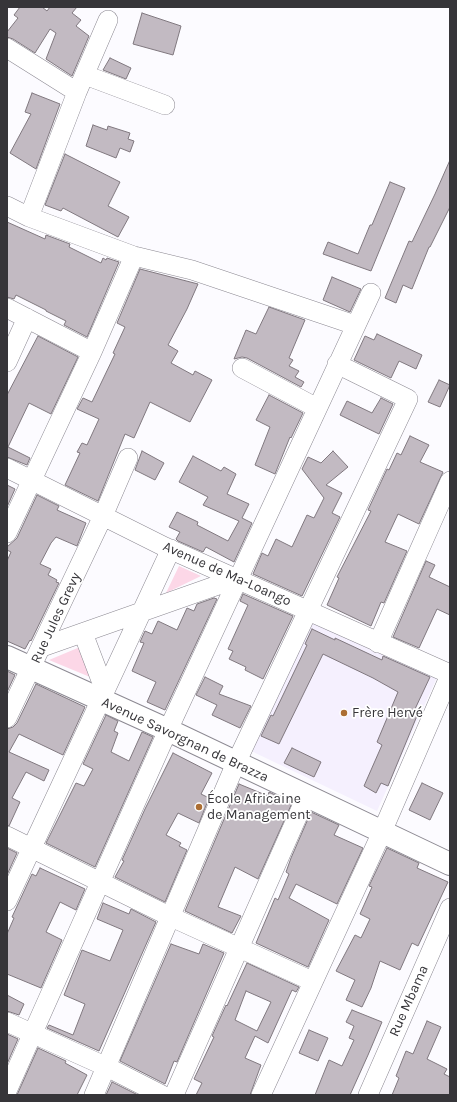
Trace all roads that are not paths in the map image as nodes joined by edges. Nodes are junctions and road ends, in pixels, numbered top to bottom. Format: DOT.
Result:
graph roads {
  1 [pos="108,20"];
  2 [pos="7,48"];
  3 [pos="85,75"];
  4 [pos="77,92"];
  5 [pos="165,104"];
  6 [pos="7,206"];
  7 [pos="29,217"];
  8 [pos="134,256"];
  9 [pos="371,293"];
  10 [pos="7,308"];
  11 [pos="27,318"];
  12 [pos="355,325"];
  13 [pos="92,352"];
  14 [pos="7,362"];
  15 [pos="338,364"];
  16 [pos="242,368"];
  17 [pos="317,408"];
  18 [pos="128,458"];
  19 [pos="7,468"];
  20 [pos="30,480"];
  21 [pos="450,481"];
  22 [pos="103,516"];
  23 [pos="7,534"];
  24 [pos="171,549"];
  25 [pos="238,578"];
  26 [pos="307,610"];
  27 [pos="142,612"];
  28 [pos="83,633"];
  29 [pos="378,643"];
  30 [pos="42,647"];
  31 [pos="7,657"];
  32 [pos="32,668"];
  33 [pos="450,675"];
  34 [pos="102,695"];
  35 [pos="7,718"];
  36 [pos="168,730"];
  37 [pos="236,763"];
  38 [pos="306,797"];
  39 [pos="382,832"];
  40 [pos="7,836"];
  41 [pos="32,848"];
  42 [pos="450,864"];
  43 [pos="101,882"];
  44 [pos="7,901"];
  45 [pos="450,908"];
  46 [pos="169,916"];
  47 [pos="239,948"];
  48 [pos="312,981"];
  49 [pos="7,1022"];
  50 [pos="32,1034"];
  51 [pos="107,1067"];
  52 [pos="7,1091"];
  53 [pos="94,1095"];
  54 [pos="162,1095"];
  55 [pos="174,1095"];
  56 [pos="261,1095"];
  57 [pos="368,1095"];
  1 -- 3 [label="street"];
  2 -- 4 [label="street"];
  3 -- 4 [label="street"];
  3 -- 5 [label="street"];
  4 -- 7 [label="street"];
  6 -- 7 [label="street"];
  7 -- 8 [label="street"];
  8 -- 12 [label="street"];
  8 -- 13 [label="street"];
  9 -- 12 [label="street"];
  10 -- 11 [label="street"];
  11 -- 13 [label="street"];
  11 -- 14 [label="street"];
  12 -- 15 [label="street"];
  13 -- 20 [label="street"];
  15 -- 17 [label="street"];
  15 -- 26 [label="street"];
  16 -- 17 [label="street"];
  17 -- 25 [label="street"];
  18 -- 22 [label="street, Rue Jules Grevy"];
  19 -- 20 [label="street, Avenue de Ma-Loango"];
  20 -- 22 [label="street, Avenue de Ma-Loango"];
  20 -- 23 [label="street"];
  21 -- 29 [label="street"];
  22 -- 24 [label="street, Avenue de Ma-Loango"];
  22 -- 30 [label="street, Rue Jules Grevy"];
  24 -- 25 [label="street, Avenue de Ma-Loango"];
  24 -- 27 [label="street"];
  25 -- 26 [label="street, Avenue de Ma-Loango"];
  25 -- 27 [label="street"];
  25 -- 36 [label="street"];
  26 -- 29 [label="street, Avenue de Ma-Loango"];
  26 -- 37 [label="street"];
  27 -- 28 [label="street"];
  27 -- 34 [label="street"];
  28 -- 30 [label="street"];
  28 -- 34 [label="street"];
  29 -- 33 [label="street, Avenue de Ma-Loango"];
  30 -- 32 [label="street, Rue Jules Grevy"];
  31 -- 32 [label="main road, Avenue Savorgnan de Brazza"];
  32 -- 34 [label="main road, Avenue Savorgnan de Brazza"];
  32 -- 35 [label="street, Rue Jules Grevy"];
  33 -- 39 [label="street"];
  34 -- 36 [label="main road, Avenue Savorgnan de Brazza"];
  34 -- 41 [label="street"];
  36 -- 37 [label="main road, Avenue Savorgnan de Brazza"];
  36 -- 43 [label="street"];
  37 -- 38 [label="main road, Avenue Savorgnan de Brazza"];
  37 -- 46 [label="street"];
  38 -- 39 [label="main road, Avenue Savorgnan de Brazza"];
  38 -- 47 [label="street"];
  39 -- 42 [label="main road, Avenue Savorgnan de Brazza"];
  39 -- 48 [label="street"];
  40 -- 41 [label="street"];
  41 -- 43 [label="street"];
  41 -- 44 [label="street"];
  43 -- 46 [label="street"];
  43 -- 50 [label="street"];
  45 -- 57 [label="street, Rue Mbama"];
  46 -- 47 [label="street"];
  46 -- 51 [label="street"];
  47 -- 48 [label="street"];
  47 -- 55 [label="street"];
  48 -- 56 [label="street"];
  49 -- 50 [label="street"];
  50 -- 51 [label="street"];
  50 -- 52 [label="street"];
  51 -- 53 [label="street"];
  51 -- 54 [label="street"];
}
